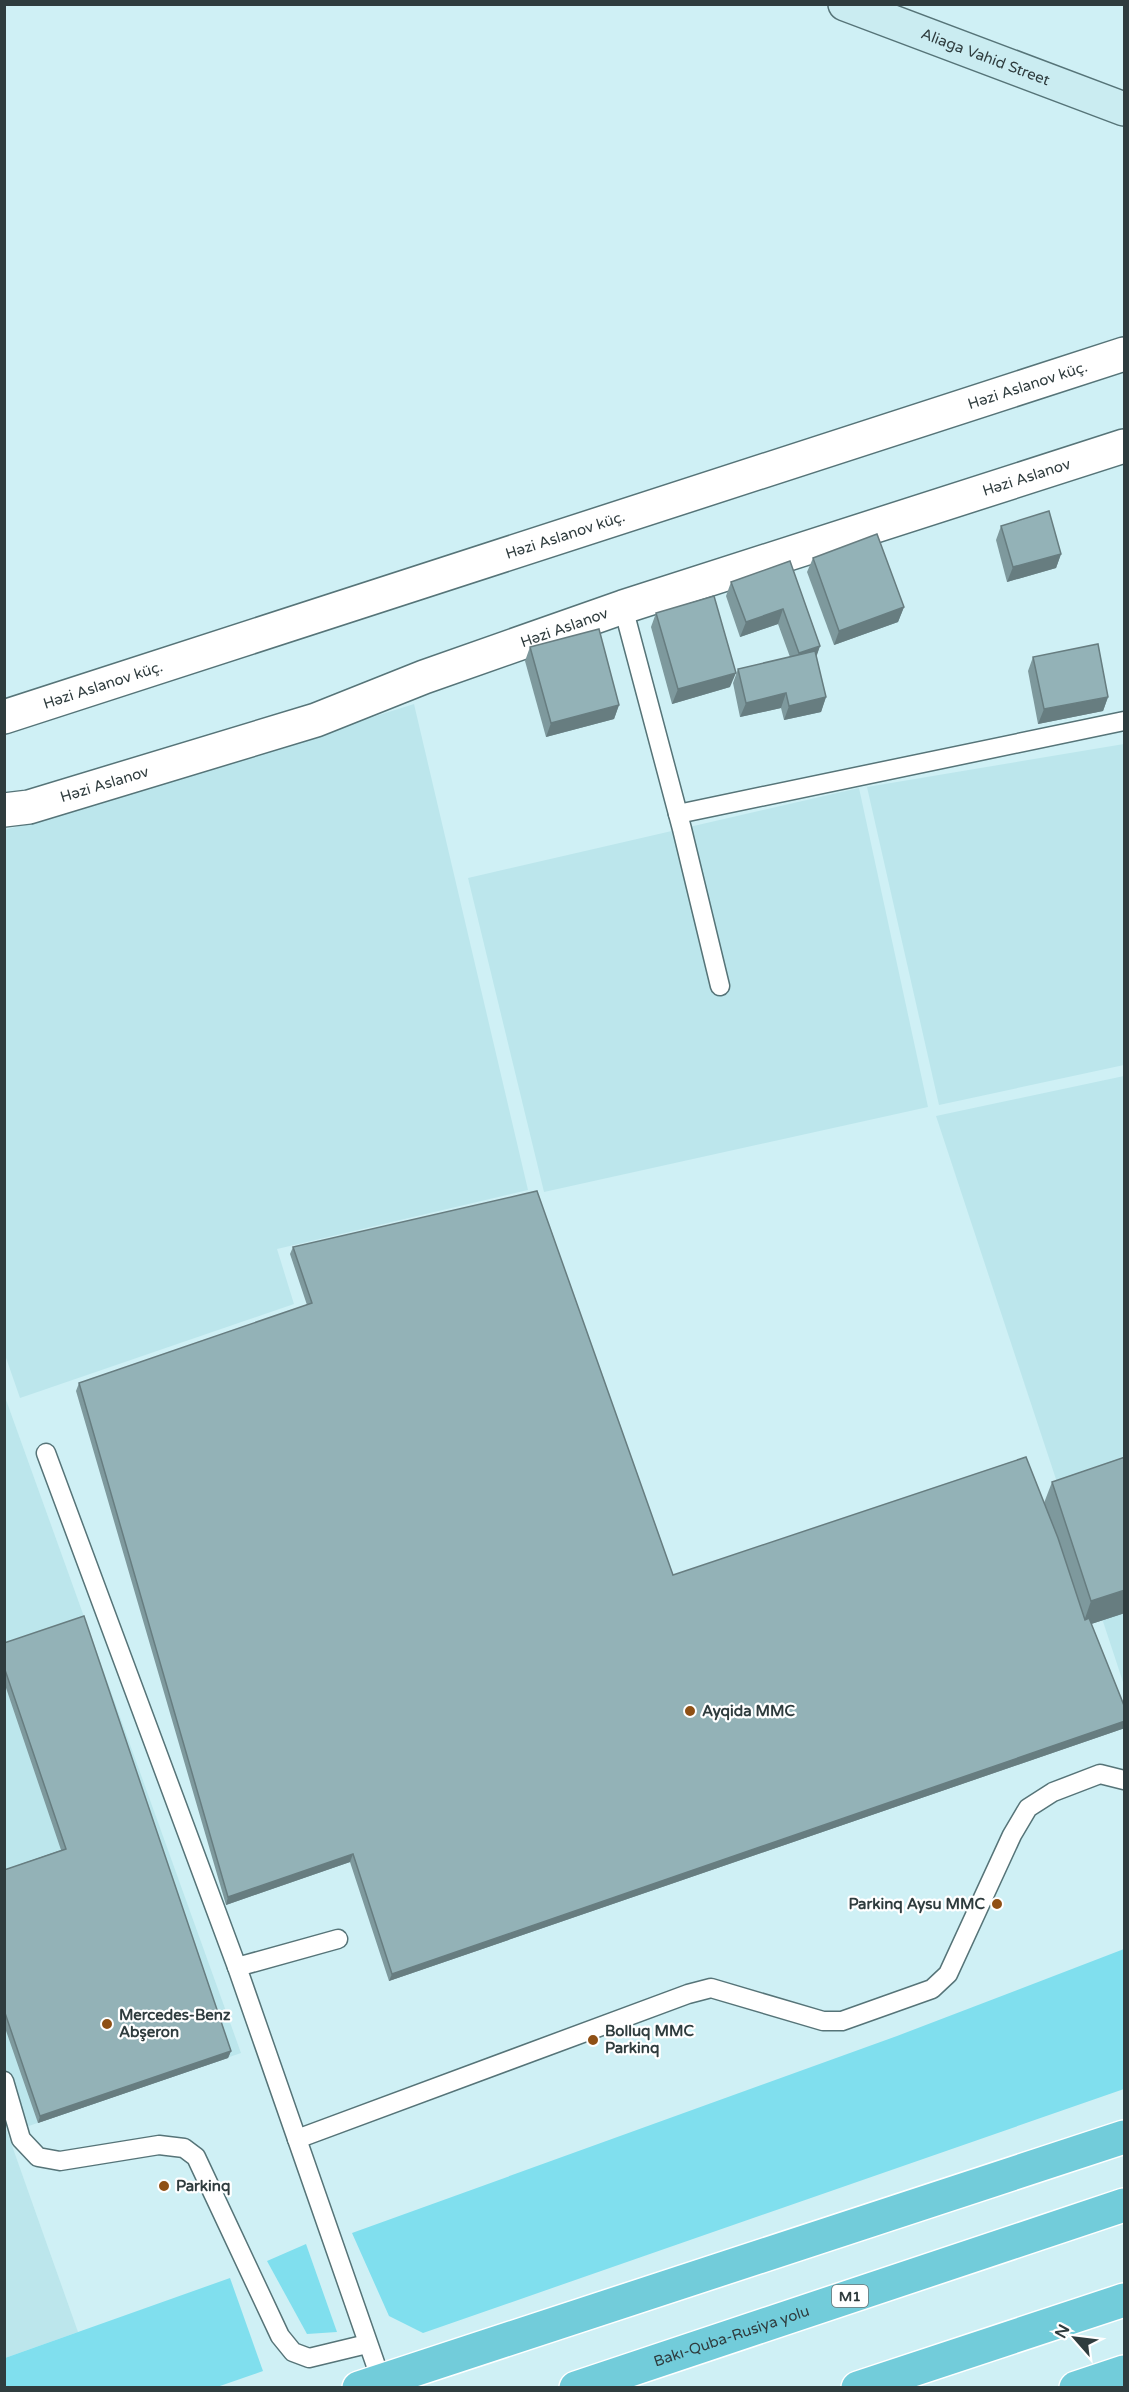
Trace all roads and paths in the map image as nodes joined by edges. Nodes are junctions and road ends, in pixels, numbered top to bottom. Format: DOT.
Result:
graph roads {
  1 [pos="845,4"];
  2 [pos="1125,109"];
  3 [pos="1125,354"];
  4 [pos="1125,446"];
  5 [pos="623,607"];
  6 [pos="4,717"];
  7 [pos="1125,721"];
  8 [pos="4,810"];
  9 [pos="678,814"];
  10 [pos="720,986"];
  11 [pos="46,1453"];
  12 [pos="1125,1780"];
  13 [pos="338,1939"];
  14 [pos="237,1967"];
  15 [pos="4,2081"];
  16 [pos="1125,2137"];
  17 [pos="297,2139"];
  18 [pos="1125,2205"];
  19 [pos="1125,2300"];
  20 [pos="367,2344"];
  21 [pos="1125,2372"];
  22 [pos="370,2384"];
  23 [pos="576,2388"];
  24 [pos="858,2388"];
  25 [pos="1076,2388"];
  1 -- 2 [label="main road, Aliaga Vahid Street"];
  3 -- 6 [label="street, Həzi Aslanov küç."];
  4 -- 5 [label="street, Həzi Aslanov"];
  5 -- 8 [label="street, Həzi Aslanov"];
  5 -- 9 [label="lane"];
  7 -- 9 [label="lane"];
  9 -- 10 [label="lane"];
  11 -- 14 [label="lane"];
  12 -- 17 [label="lane"];
  13 -- 14 [label="lane"];
  14 -- 17 [label="lane"];
  15 -- 20 [label="lane"];
  16 -- 22 [label="highway"];
  17 -- 20 [label="lane"];
  18 -- 23 [label="highway, Bakı-Quba-Rusiya yolu / M1"];
  19 -- 24 [label="highway"];
  20 -- 22 [label="lane"];
  21 -- 25 [label="highway"];
}
